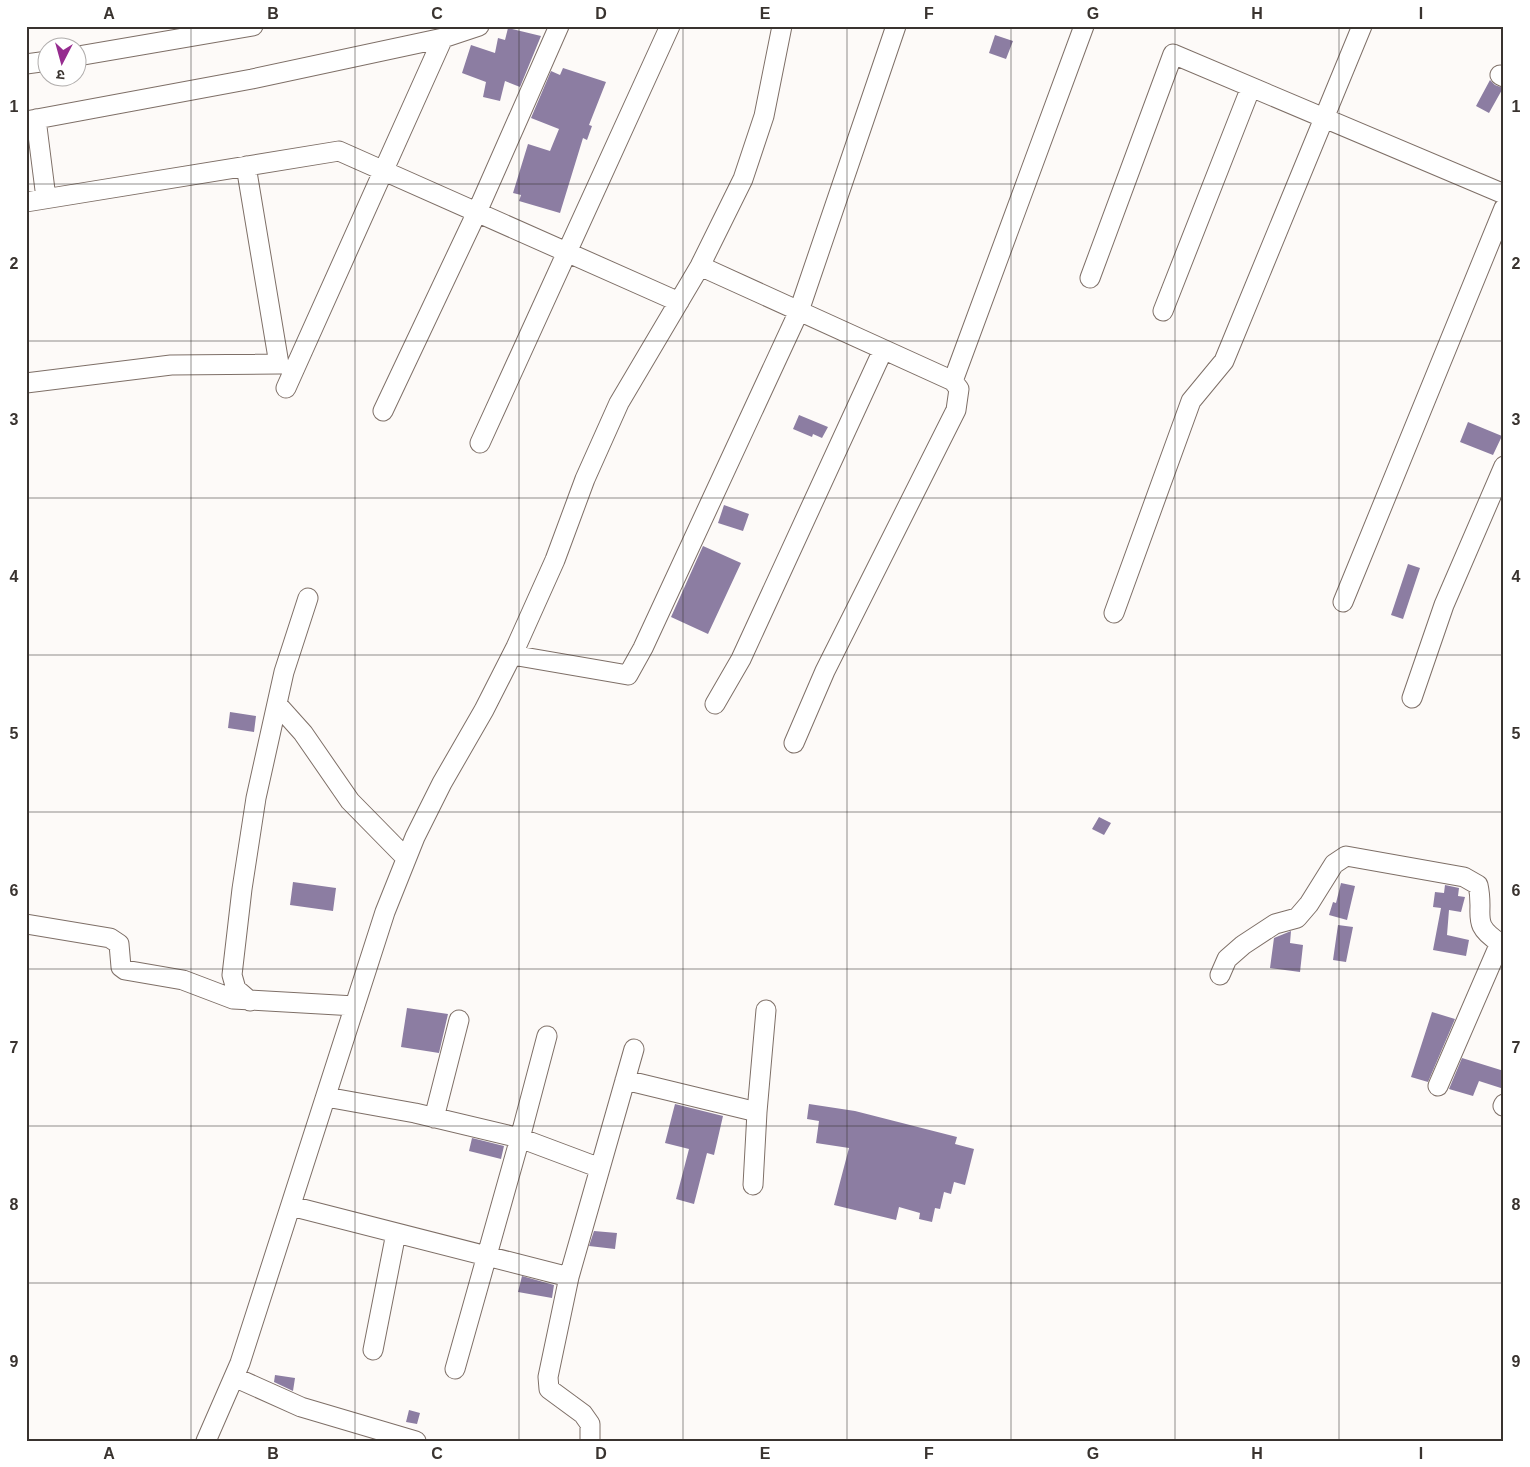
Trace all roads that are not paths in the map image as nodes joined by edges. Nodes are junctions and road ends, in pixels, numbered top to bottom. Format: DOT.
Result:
graph roads {
  1 [pos="253,26"];
  2 [pos="479,26"];
  3 [pos="559,26"];
  4 [pos="670,26"];
  5 [pos="896,26"];
  6 [pos="1084,26"];
  7 [pos="1362,26"];
  8 [pos="777,31"];
  9 [pos="443,38"];
  10 [pos="88,54"];
  11 [pos="1251,87"];
  12 [pos="1325,118"];
  13 [pos="31,120"];
  14 [pos="246,166"];
  15 [pos="384,171"];
  16 [pos="1504,194"];
  17 [pos="46,198"];
  18 [pos="26,202"];
  19 [pos="1504,208"];
  20 [pos="477,212"];
  21 [pos="566,252"];
  22 [pos="700,266"];
  23 [pos="1090,278"];
  24 [pos="679,302"];
  25 [pos="799,311"];
  26 [pos="1163,311"];
  27 [pos="883,350"];
  28 [pos="953,382"];
  29 [pos="26,383"];
  30 [pos="286,388"];
  31 [pos="383,411"];
  32 [pos="480,443"];
  33 [pos="1504,466"];
  34 [pos="308,598"];
  35 [pos="1343,602"];
  36 [pos="1114,613"];
  37 [pos="512,655"];
  38 [pos="1412,698"];
  39 [pos="277,704"];
  40 [pos="715,704"];
  41 [pos="794,743"];
  42 [pos="406,858"];
  43 [pos="26,924"];
  44 [pos="1502,944"];
  45 [pos="1220,975"];
  46 [pos="250,1001"];
  47 [pos="355,1006"];
  48 [pos="766,1010"];
  49 [pos="459,1020"];
  50 [pos="547,1036"];
  51 [pos="634,1049"];
  52 [pos="625,1080"];
  53 [pos="1438,1086"];
  54 [pos="326,1097"];
  55 [pos="758,1112"];
  56 [pos="434,1118"];
  57 [pos="520,1138"];
  58 [pos="600,1168"];
  59 [pos="753,1185"];
  60 [pos="291,1206"];
  61 [pos="396,1232"];
  62 [pos="486,1256"];
  63 [pos="569,1277"];
  64 [pos="372,1350"];
  65 [pos="455,1369"];
  66 [pos="234,1377"];
  67 [pos="206,1441"];
  68 [pos="416,1441"];
  69 [pos="590,1441"];
  1 -- 10 [label="street"];
  2 -- 9 [label="street"];
  3 -- 20 [label="street"];
  4 -- 21 [label="street"];
  5 -- 25 [label="street"];
  6 -- 28 [label="street"];
  7 -- 12 [label="street"];
  8 -- 22 [label="street"];
  9 -- 13 [label="street"];
  9 -- 15 [label="street"];
  11 -- 12 [label="street"];
  11 -- 23 [label="street"];
  11 -- 26 [label="street"];
  12 -- 16 [label="street"];
  12 -- 36 [label="street"];
  13 -- 17 [label="street"];
  14 -- 15 [label="street"];
  14 -- 17 [label="street"];
  14 -- 29 [label="street"];
  15 -- 20 [label="street"];
  15 -- 30 [label="street"];
  17 -- 18 [label="street"];
  19 -- 35 [label="street"];
  20 -- 21 [label="street"];
  20 -- 31 [label="street"];
  21 -- 24 [label="street"];
  21 -- 32 [label="street"];
  22 -- 24 [label="street"];
  22 -- 25 [label="street"];
  24 -- 37 [label="street"];
  25 -- 27 [label="street"];
  25 -- 37 [label="street"];
  27 -- 28 [label="street"];
  27 -- 40 [label="street"];
  28 -- 41 [label="street"];
  33 -- 38 [label="street"];
  34 -- 39 [label="street"];
  37 -- 42 [label="street"];
  39 -- 42 [label="street"];
  39 -- 46 [label="street"];
  42 -- 47 [label="street"];
  43 -- 46 [label="street"];
  44 -- 45 [label="street"];
  44 -- 53 [label="street"];
  46 -- 47 [label="street"];
  47 -- 54 [label="street"];
  48 -- 55 [label="street"];
  49 -- 56 [label="street"];
  50 -- 57 [label="street"];
  51 -- 52 [label="street"];
  52 -- 55 [label="street"];
  52 -- 58 [label="street"];
  54 -- 56 [label="street"];
  54 -- 60 [label="street"];
  55 -- 59 [label="street"];
  56 -- 57 [label="street"];
  57 -- 58 [label="street"];
  57 -- 62 [label="street"];
  58 -- 63 [label="street"];
  60 -- 61 [label="street"];
  60 -- 66 [label="street"];
  61 -- 62 [label="street"];
  61 -- 64 [label="street"];
  62 -- 63 [label="street"];
  62 -- 65 [label="street"];
  63 -- 69 [label="street"];
  66 -- 67 [label="street"];
  66 -- 68 [label="street"];
}
